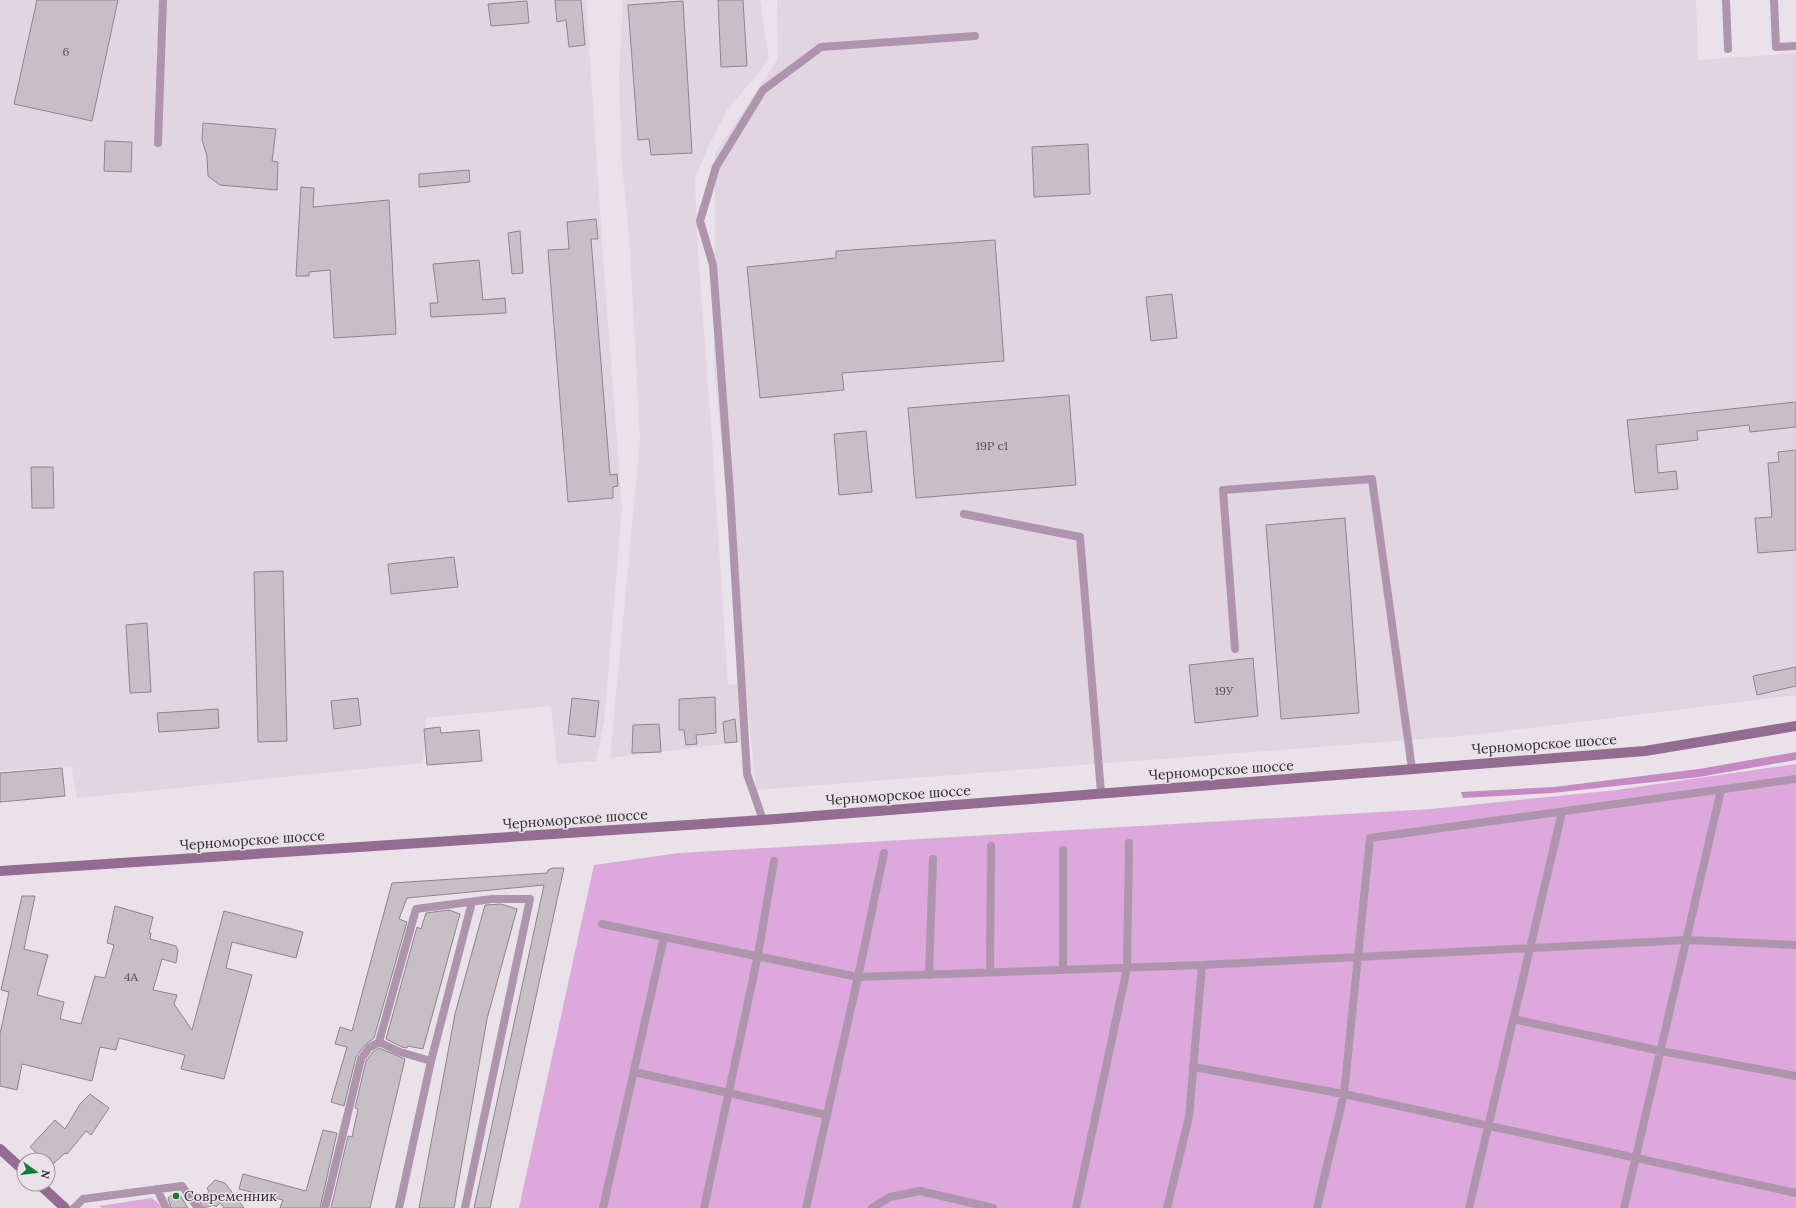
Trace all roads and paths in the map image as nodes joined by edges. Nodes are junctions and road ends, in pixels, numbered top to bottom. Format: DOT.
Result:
graph roads {
  1 [pos="163,0"];
  2 [pos="1726,0"];
  3 [pos="1774,0"];
  4 [pos="975,36"];
  5 [pos="1796,46"];
  6 [pos="1728,49"];
  7 [pos="158,144"];
  8 [pos="964,514"];
  9 [pos="1235,649"];
  10 [pos="1796,726"];
  11 [pos="1412,769"];
  12 [pos="1796,780"];
  13 [pos="1721,790"];
  14 [pos="1101,793"];
  15 [pos="1562,812"];
  16 [pos="762,820"];
  17 [pos="1129,843"];
  18 [pos="991,846"];
  19 [pos="1063,850"];
  20 [pos="884,853"];
  21 [pos="933,859"];
  22 [pos="774,861"];
  23 [pos="0,871"];
  24 [pos="472,902"];
  25 [pos="602,924"];
  26 [pos="664,937"];
  27 [pos="1687,940"];
  28 [pos="1796,945"];
  29 [pos="1529,949"];
  30 [pos="758,955"];
  31 [pos="1359,958"];
  32 [pos="1202,965"];
  33 [pos="1127,968"];
  34 [pos="1063,970"];
  35 [pos="990,972"];
  36 [pos="929,975"];
  37 [pos="858,977"];
  38 [pos="1513,1019"];
  39 [pos="379,1042"];
  40 [pos="1661,1051"];
  41 [pos="431,1061"];
  42 [pos="1193,1067"];
  43 [pos="634,1072"];
  44 [pos="1796,1076"];
  45 [pos="729,1093"];
  46 [pos="1344,1094"];
  47 [pos="827,1115"];
  48 [pos="1488,1126"];
  49 [pos="0,1150"];
  50 [pos="1636,1158"];
  51 [pos="16,1164"];
  52 [pos="157,1189"];
  53 [pos="47,1192"];
  54 [pos="1796,1194"];
  55 [pos="65,1208"];
  56 [pos="74,1208"];
  57 [pos="166,1208"];
  58 [pos="198,1208"];
  59 [pos="325,1208"];
  60 [pos="399,1208"];
  61 [pos="465,1208"];
  62 [pos="603,1208"];
  63 [pos="704,1208"];
  64 [pos="806,1208"];
  65 [pos="872,1208"];
  66 [pos="993,1208"];
  67 [pos="1076,1208"];
  68 [pos="1168,1208"];
  69 [pos="1317,1208"];
  70 [pos="1469,1208"];
  71 [pos="1624,1208"];
  1 -- 7 [label="lane"];
  2 -- 6 [label="lane"];
  3 -- 5 [label="lane"];
  4 -- 16 [label="lane"];
  8 -- 14 [label="lane"];
  9 -- 11 [label="lane"];
  10 -- 11 [label="main road, Черноморское шоссе"];
  11 -- 14 [label="main road, Черноморское шоссе"];
  12 -- 13 [label="lane"];
  13 -- 15 [label="lane"];
  13 -- 27 [label="lane"];
  14 -- 16 [label="main road, Черноморское шоссе"];
  15 -- 29 [label="lane"];
  15 -- 31 [label="lane"];
  16 -- 23 [label="main road, Черноморское шоссе"];
  17 -- 33 [label="lane"];
  18 -- 35 [label="lane"];
  19 -- 34 [label="lane"];
  20 -- 37 [label="lane"];
  21 -- 36 [label="lane"];
  22 -- 30 [label="lane"];
  24 -- 39 [label="lane"];
  24 -- 41 [label="lane"];
  24 -- 61 [label="lane"];
  25 -- 26 [label="lane"];
  26 -- 30 [label="lane"];
  26 -- 43 [label="lane"];
  27 -- 28 [label="lane"];
  27 -- 29 [label="lane"];
  27 -- 40 [label="lane"];
  29 -- 31 [label="lane"];
  29 -- 38 [label="lane"];
  30 -- 37 [label="lane"];
  30 -- 45 [label="lane"];
  31 -- 32 [label="lane"];
  31 -- 46 [label="lane"];
  32 -- 33 [label="lane"];
  32 -- 42 [label="lane"];
  33 -- 34 [label="lane"];
  33 -- 67 [label="lane"];
  34 -- 35 [label="lane"];
  35 -- 36 [label="lane"];
  36 -- 37 [label="lane"];
  37 -- 47 [label="lane"];
  38 -- 40 [label="lane"];
  38 -- 48 [label="lane"];
  39 -- 41 [label="lane"];
  39 -- 59 [label="lane"];
  40 -- 44 [label="lane"];
  40 -- 50 [label="lane"];
  41 -- 60 [label="lane"];
  42 -- 46 [label="lane"];
  42 -- 68 [label="lane"];
  43 -- 45 [label="lane"];
  43 -- 62 [label="lane"];
  45 -- 47 [label="lane"];
  45 -- 63 [label="lane"];
  46 -- 48 [label="lane"];
  46 -- 69 [label="lane"];
  47 -- 64 [label="lane"];
  48 -- 50 [label="lane"];
  48 -- 70 [label="lane"];
  49 -- 51 [label="main road"];
  50 -- 54 [label="lane"];
  50 -- 71 [label="lane"];
  52 -- 56 [label="lane"];
  52 -- 57 [label="lane"];
  52 -- 58 [label="lane"];
  53 -- 55 [label="main road"];
  65 -- 66 [label="lane"];
}
